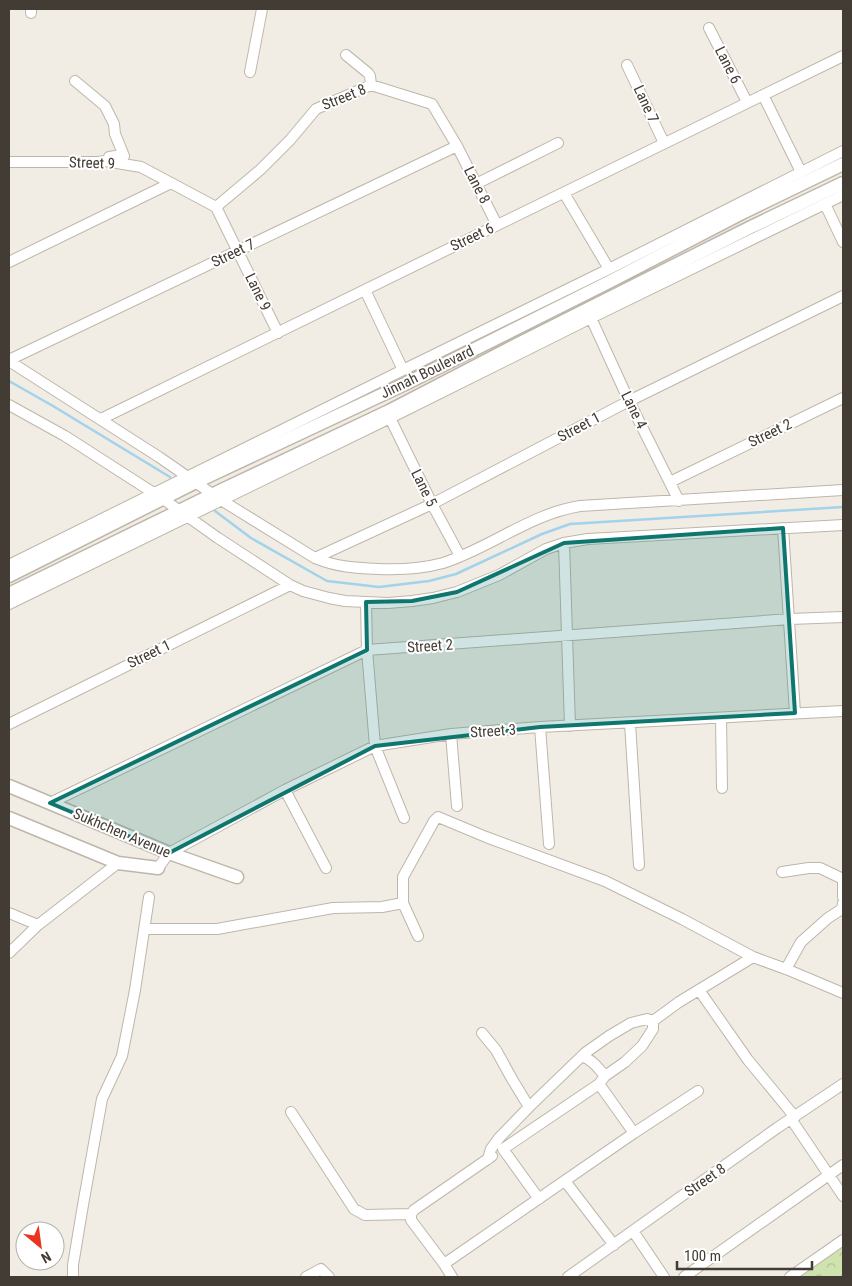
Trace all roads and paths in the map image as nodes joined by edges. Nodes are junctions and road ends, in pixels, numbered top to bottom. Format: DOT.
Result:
graph roads {
  1 [pos="262,9"];
  2 [pos="708,28"];
  3 [pos="346,55"];
  4 [pos="843,56"];
  5 [pos="627,65"];
  6 [pos="250,72"];
  7 [pos="75,81"];
  8 [pos="371,85"];
  9 [pos="763,95"];
  10 [pos="747,102"];
  11 [pos="558,143"];
  12 [pos="664,143"];
  13 [pos="456,146"];
  14 [pos="843,151"];
  15 [pos="105,161"];
  16 [pos="9,162"];
  17 [pos="843,164"];
  18 [pos="801,172"];
  19 [pos="171,183"];
  20 [pos="843,183"];
  21 [pos="476,184"];
  22 [pos="564,193"];
  23 [pos="843,195"];
  24 [pos="825,204"];
  25 [pos="216,207"];
  26 [pos="744,212"];
  27 [pos="497,225"];
  28 [pos="751,227"];
  29 [pos="843,242"];
  30 [pos="238,250"];
  31 [pos="9,262"];
  32 [pos="609,269"];
  33 [pos="365,290"];
  34 [pos="843,296"];
  35 [pos="591,318"];
  36 [pos="278,333"];
  37 [pos="467,346"];
  38 [pos="9,360"];
  39 [pos="479,369"];
  40 [pos="403,370"];
  41 [pos="843,398"];
  42 [pos="629,401"];
  43 [pos="9,405"];
  44 [pos="390,418"];
  45 [pos="101,420"];
  46 [pos="192,480"];
  47 [pos="670,482"];
  48 [pos="843,490"];
  49 [pos="158,496"];
  50 [pos="217,497"];
  51 [pos="679,501"];
  52 [pos="432,504"];
  53 [pos="184,514"];
  54 [pos="843,525"];
  55 [pos="783,528"];
  56 [pos="564,543"];
  57 [pos="460,556"];
  58 [pos="315,558"];
  59 [pos="9,565"];
  60 [pos="9,576"];
  61 [pos="290,584"];
  62 [pos="9,594"];
  63 [pos="366,602"];
  64 [pos="9,604"];
  65 [pos="843,617"];
  66 [pos="790,619"];
  67 [pos="567,635"];
  68 [pos="367,650"];
  69 [pos="843,710"];
  70 [pos="795,713"];
  71 [pos="721,718"];
  72 [pos="630,723"];
  73 [pos="9,724"];
  74 [pos="570,726"];
  75 [pos="540,727"];
  76 [pos="451,734"];
  77 [pos="375,746"];
  78 [pos="9,786"];
  79 [pos="722,788"];
  80 [pos="285,790"];
  81 [pos="50,803"];
  82 [pos="457,806"];
  83 [pos="9,818"];
  84 [pos="404,818"];
  85 [pos="549,844"];
  86 [pos="170,853"];
  87 [pos="118,864"];
  88 [pos="639,865"];
  89 [pos="158,868"];
  90 [pos="326,868"];
  91 [pos="782,872"];
  92 [pos="237,877"];
  93 [pos="843,879"];
  94 [pos="149,897"];
  95 [pos="843,897"];
  96 [pos="403,903"];
  97 [pos="843,907"];
  98 [pos="9,913"];
  99 [pos="38,925"];
  100 [pos="145,929"];
  101 [pos="418,936"];
  102 [pos="9,953"];
  103 [pos="752,957"];
  104 [pos="786,969"];
  105 [pos="698,990"];
  106 [pos="843,993"];
  107 [pos="653,1021"];
  108 [pos="482,1033"];
  109 [pos="582,1056"];
  110 [pos="602,1080"];
  111 [pos="843,1084"];
  112 [pos="698,1091"];
  113 [pos="529,1107"];
  114 [pos="291,1112"];
  115 [pos="793,1118"];
  116 [pos="634,1133"];
  117 [pos="504,1149"];
  118 [pos="488,1159"];
  119 [pos="843,1165"];
  120 [pos="829,1175"];
  121 [pos="565,1181"];
  122 [pos="843,1196"];
  123 [pos="538,1199"];
  124 [pos="411,1214"];
  125 [pos="633,1231"];
  126 [pos="843,1240"];
  127 [pos="614,1245"];
  128 [pos="444,1264"];
  129 [pos="72,1277"];
  130 [pos="306,1277"];
  131 [pos="329,1277"];
  132 [pos="452,1277"];
  133 [pos="568,1277"];
  134 [pos="664,1277"];
  135 [pos="684,1277"];
  136 [pos="790,1277"];
  1 -- 6 [label="street"];
  2 -- 10 [label="street, Lane 6"];
  3 -- 8 [label="street"];
  4 -- 9 [label="street, Street 6"];
  5 -- 12 [label="street, Lane 7"];
  7 -- 15 [label="street"];
  8 -- 13 [label="street, Street 8"];
  8 -- 25 [label="street, Street 8"];
  9 -- 10 [label="street, Street 6"];
  9 -- 18 [label="street"];
  10 -- 12 [label="street, Street 6"];
  11 -- 21 [label="street"];
  12 -- 22 [label="street, Street 6"];
  13 -- 21 [label="street, Lane 8"];
  13 -- 30 [label="street, Street 7"];
  14 -- 18 [label="street"];
  15 -- 16 [label="street, Street 9"];
  15 -- 19 [label="street, Street 9"];
  17 -- 26 [label="street, Jinnah Boulevard"];
  18 -- 32 [label="street"];
  19 -- 25 [label="street"];
  19 -- 31 [label="street"];
  20 -- 28 [label="street, Jinnah Boulevard"];
  21 -- 27 [label="street, Lane 8"];
  22 -- 27 [label="street, Street 6"];
  22 -- 32 [label="street"];
  23 -- 24 [label="street"];
  24 -- 29 [label="street"];
  24 -- 35 [label="street"];
  25 -- 30 [label="street"];
  26 -- 28 [label="street"];
  26 -- 37 [label="street, Jinnah Boulevard"];
  27 -- 33 [label="street, Street 6"];
  28 -- 39 [label="street, Jinnah Boulevard"];
  30 -- 36 [label="street, Lane 9"];
  30 -- 38 [label="street, Street 7"];
  32 -- 37 [label="street"];
  33 -- 36 [label="street, Street 6"];
  33 -- 40 [label="street"];
  34 -- 42 [label="street, Street 1"];
  35 -- 39 [label="street"];
  35 -- 42 [label="street, Lane 4"];
  36 -- 45 [label="street, Street 6"];
  37 -- 40 [label="street"];
  37 -- 46 [label="street, Jinnah Boulevard"];
  38 -- 45 [label="street"];
  39 -- 44 [label="street"];
  39 -- 50 [label="street, Jinnah Boulevard"];
  40 -- 46 [label="street"];
  41 -- 47 [label="street, Street 2"];
  42 -- 47 [label="street, Lane 4"];
  42 -- 52 [label="street, Street 1"];
  43 -- 49 [label="street"];
  44 -- 50 [label="street"];
  44 -- 52 [label="street, Lane 5"];
  45 -- 46 [label="street"];
  46 -- 49 [label="street, Jinnah Boulevard"];
  46 -- 50 [label="street"];
  47 -- 51 [label="street, Lane 4"];
  48 -- 51 [label="street"];
  49 -- 53 [label="street"];
  49 -- 59 [label="street"];
  49 -- 60 [label="street, Jinnah Boulevard"];
  50 -- 53 [label="street, Jinnah Boulevard"];
  50 -- 58 [label="street"];
  51 -- 57 [label="street"];
  52 -- 57 [label="street, Lane 5"];
  52 -- 58 [label="street, Street 1"];
  53 -- 61 [label="street"];
  53 -- 62 [label="street, Jinnah Boulevard"];
  53 -- 64 [label="street"];
  54 -- 55 [label="street"];
  55 -- 56 [label="street"];
  55 -- 66 [label="street"];
  56 -- 63 [label="street"];
  56 -- 67 [label="street"];
  57 -- 58 [label="street"];
  61 -- 63 [label="street"];
  61 -- 73 [label="street, Street 1"];
  63 -- 68 [label="street"];
  65 -- 66 [label="street, Street 2"];
  66 -- 67 [label="street, Street 2"];
  66 -- 70 [label="street"];
  67 -- 68 [label="street, Street 2"];
  67 -- 74 [label="street"];
  68 -- 77 [label="street"];
  68 -- 81 [label="street, Street 2"];
  69 -- 70 [label="street, Street 3"];
  70 -- 71 [label="street, Street 3"];
  71 -- 72 [label="street, Street 3"];
  71 -- 79 [label="street"];
  72 -- 74 [label="street, Street 3"];
  72 -- 88 [label="street"];
  74 -- 75 [label="street, Street 3"];
  75 -- 76 [label="street, Street 3"];
  75 -- 85 [label="street"];
  76 -- 77 [label="street, Street 3"];
  76 -- 82 [label="street"];
  77 -- 80 [label="street, Street 3"];
  77 -- 84 [label="street"];
  78 -- 81 [label="street, Sukhchen Avenue"];
  80 -- 86 [label="street, Street 3"];
  80 -- 90 [label="street"];
  81 -- 86 [label="street, Sukhchen Avenue"];
  83 -- 87 [label="street, Sukhchen Avenue"];
  86 -- 89 [label="street"];
  86 -- 92 [label="street, Sukhchen Avenue"];
  87 -- 89 [label="street, Sukhchen Avenue"];
  87 -- 99 [label="street"];
  91 -- 93 [label="street"];
  93 -- 95 [label="street"];
  94 -- 100 [label="street"];
  96 -- 100 [label="street"];
  96 -- 101 [label="street"];
  96 -- 103 [label="street"];
  97 -- 104 [label="street"];
  98 -- 99 [label="street"];
  99 -- 102 [label="street"];
  100 -- 129 [label="street"];
  103 -- 104 [label="street"];
  103 -- 105 [label="street"];
  104 -- 106 [label="street"];
  105 -- 107 [label="street"];
  105 -- 115 [label="street"];
  107 -- 109 [label="street"];
  107 -- 110 [label="street"];
  108 -- 113 [label="street"];
  109 -- 110 [label="street"];
  109 -- 113 [label="street"];
  110 -- 116 [label="street"];
  110 -- 117 [label="street"];
  111 -- 115 [label="street, Street 8"];
  112 -- 116 [label="street"];
  113 -- 118 [label="street"];
  114 -- 124 [label="street"];
  115 -- 120 [label="street"];
  115 -- 125 [label="street, Street 8"];
  116 -- 121 [label="street"];
  117 -- 118 [label="street"];
  117 -- 123 [label="street"];
  118 -- 124 [label="street"];
  119 -- 120 [label="street"];
  120 -- 122 [label="street"];
  120 -- 135 [label="street"];
  121 -- 123 [label="street"];
  121 -- 127 [label="street"];
  123 -- 128 [label="street"];
  124 -- 128 [label="street"];
  125 -- 127 [label="street, Street 8"];
  125 -- 134 [label="street"];
  126 -- 136 [label="street"];
  127 -- 133 [label="street, Street 8"];
  128 -- 132 [label="street"];
  130 -- 131 [label="street"];
}
